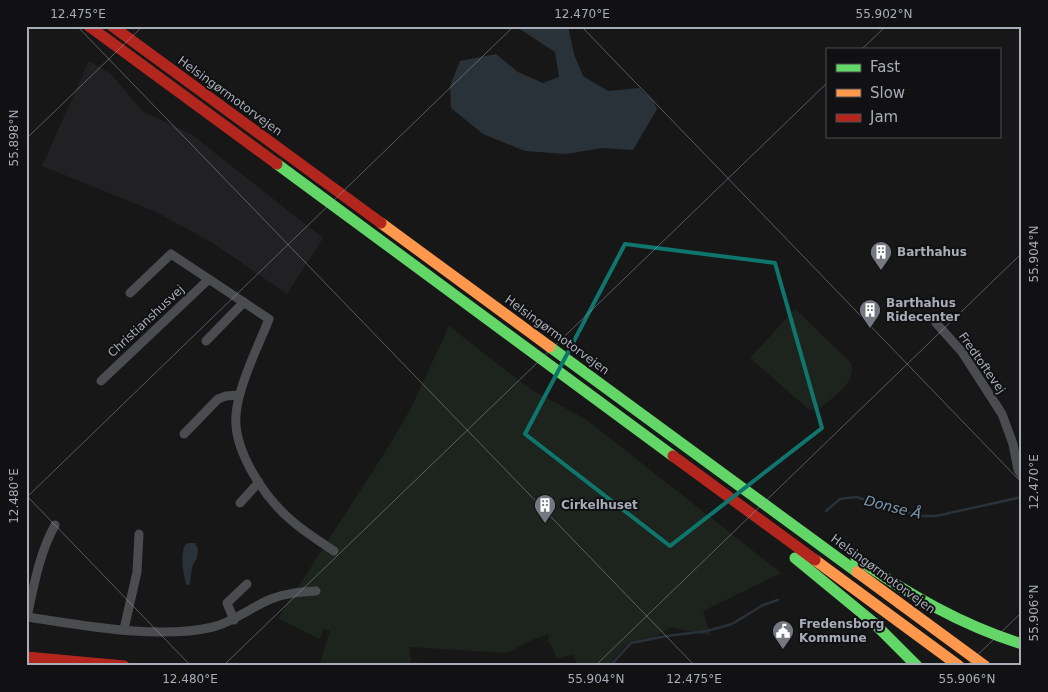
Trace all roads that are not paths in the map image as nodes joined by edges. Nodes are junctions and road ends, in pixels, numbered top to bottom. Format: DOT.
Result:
graph roads {
  1 [pos="88,26"];
  2 [pos="112,26"];
  3 [pos="209,279"];
  4 [pos="130,293"];
  5 [pos="244,302"];
  6 [pos="936,323"];
  7 [pos="206,341"];
  8 [pos="100,381"];
  9 [pos="239,395"];
  10 [pos="184,434"];
  11 [pos="681,444"];
  12 [pos="1022,476"];
  13 [pos="259,482"];
  14 [pos="713,485"];
  15 [pos="240,503"];
  16 [pos="55,525"];
  17 [pos="139,534"];
  18 [pos="334,551"];
  19 [pos="248,584"];
  20 [pos="316,591"];
  21 [pos="234,620"];
  22 [pos="124,629"];
  23 [pos="1022,644"];
  24 [pos="26,657"];
  25 [pos="124,666"];
  26 [pos="917,666"];
  27 [pos="959,666"];
  28 [pos="985,666"];
  1 -- 14 [label="main road"];
  2 -- 11 [label="main road, Helsingørmotorvejen"];
  3 -- 4 [label="street"];
  3 -- 5 [label="street"];
  3 -- 8 [label="street, Christianshusvej"];
  5 -- 7 [label="street"];
  5 -- 9 [label="street"];
  6 -- 12 [label="street, Fredtoftevej"];
  9 -- 10 [label="street"];
  9 -- 13 [label="street"];
  11 -- 23 [label="main road"];
  11 -- 28 [label="main road, Helsingørmotorvejen"];
  13 -- 15 [label="street"];
  13 -- 18 [label="street"];
  14 -- 26 [label="main road"];
  14 -- 27 [label="main road"];
  16 -- 22 [label="street"];
  17 -- 22 [label="street"];
  19 -- 21 [label="street"];
  20 -- 21 [label="street"];
  21 -- 22 [label="street"];
  24 -- 25 [label="main road"];
}
